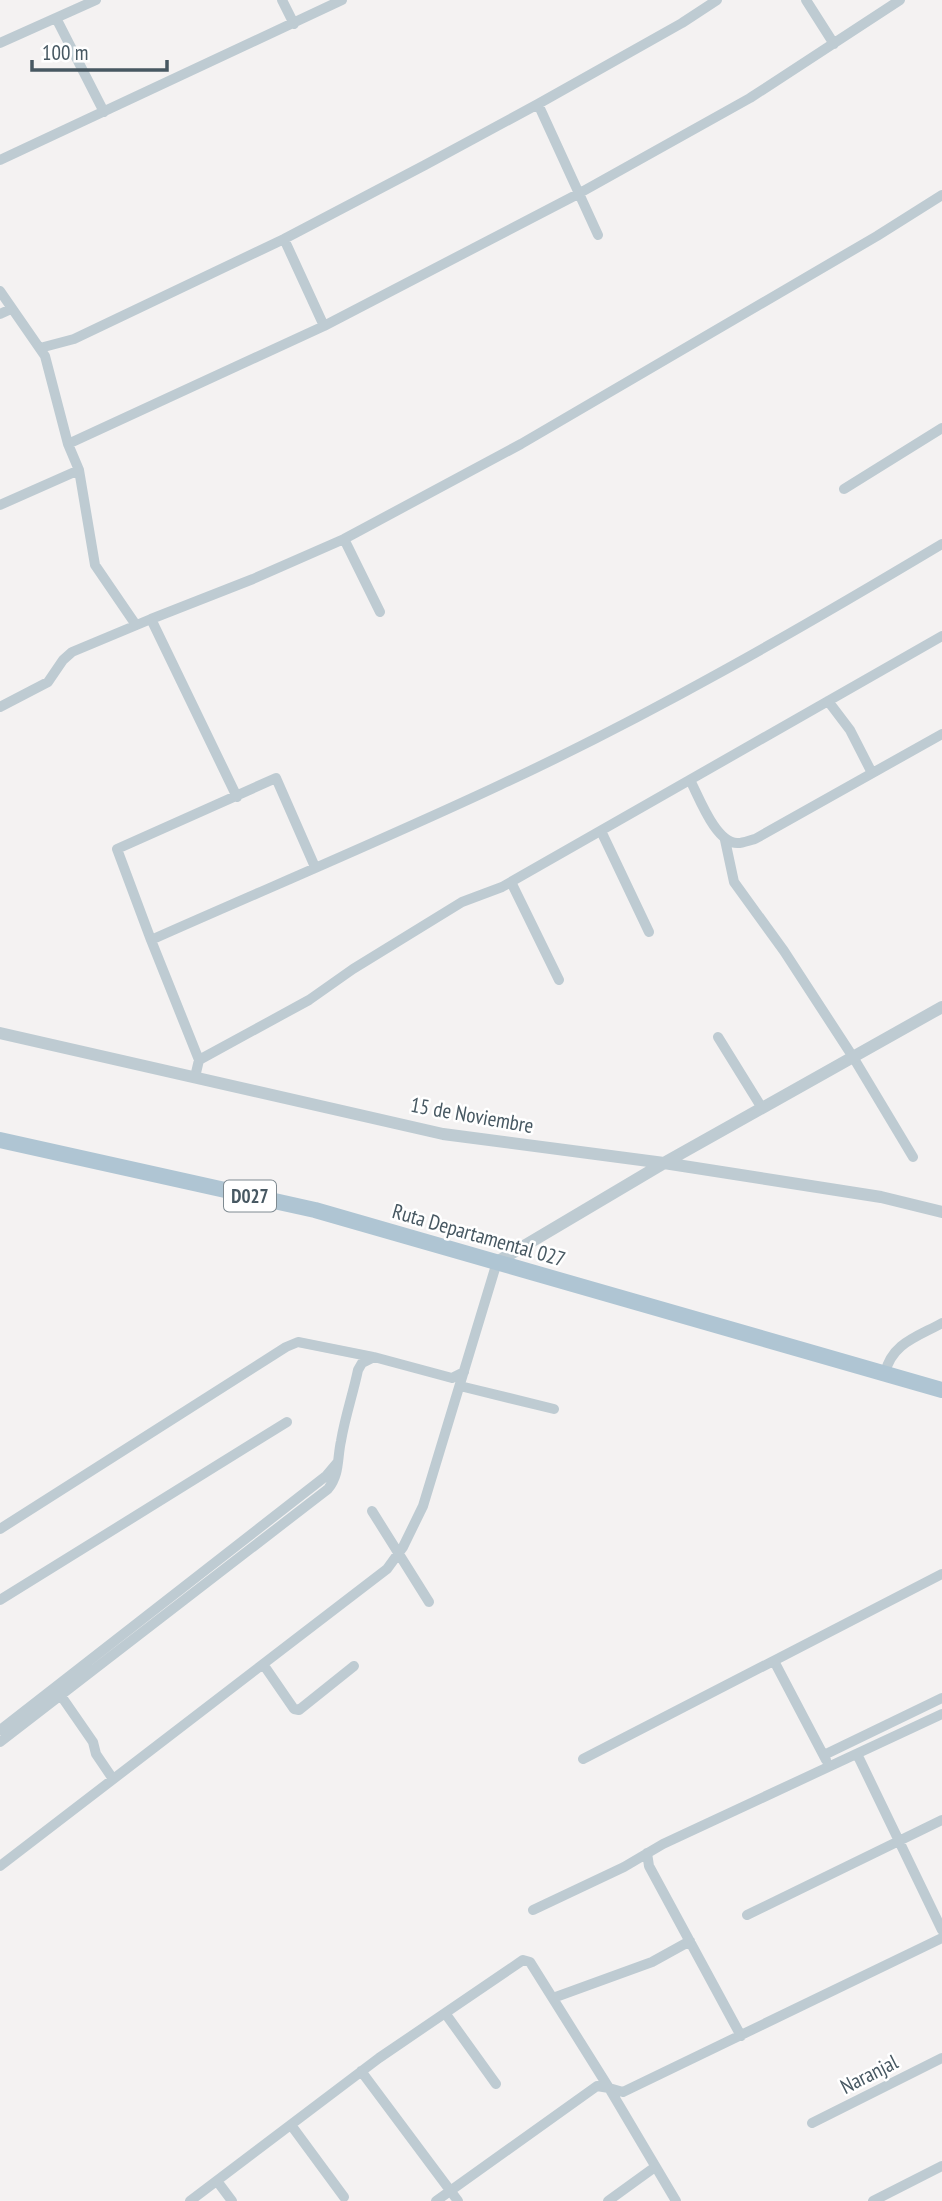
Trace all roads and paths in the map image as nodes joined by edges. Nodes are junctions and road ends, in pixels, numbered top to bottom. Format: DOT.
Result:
graph roads {
  1 [pos="96,0"];
  2 [pos="282,0"];
  3 [pos="341,0"];
  4 [pos="717,0"];
  5 [pos="806,0"];
  6 [pos="900,0"];
  7 [pos="56,18"];
  8 [pos="294,24"];
  9 [pos="0,43"];
  10 [pos="834,44"];
  11 [pos="538,104"];
  12 [pos="104,112"];
  13 [pos="0,160"];
  14 [pos="578,194"];
  15 [pos="942,195"];
  16 [pos="598,236"];
  17 [pos="284,239"];
  18 [pos="0,291"];
  19 [pos="11,309"];
  20 [pos="0,314"];
  21 [pos="324,326"];
  22 [pos="40,348"];
  23 [pos="942,428"];
  24 [pos="68,444"];
  25 [pos="79,470"];
  26 [pos="844,489"];
  27 [pos="0,505"];
  28 [pos="344,539"];
  29 [pos="942,544"];
  30 [pos="380,612"];
  31 [pos="151,619"];
  32 [pos="136,625"];
  33 [pos="942,636"];
  34 [pos="828,701"];
  35 [pos="0,708"];
  36 [pos="942,734"];
  37 [pos="872,773"];
  38 [pos="690,780"];
  39 [pos="237,797"];
  40 [pos="601,831"];
  41 [pos="725,840"];
  42 [pos="315,867"];
  43 [pos="512,882"];
  44 [pos="649,932"];
  45 [pos="151,940"];
  46 [pos="559,980"];
  47 [pos="942,1007"];
  48 [pos="0,1032"];
  49 [pos="718,1037"];
  50 [pos="853,1057"];
  51 [pos="199,1060"];
  52 [pos="195,1077"];
  53 [pos="762,1108"];
  54 [pos="4,1144"];
  55 [pos="913,1157"];
  56 [pos="664,1163"];
  57 [pos="942,1212"];
  58 [pos="497,1262"];
  59 [pos="942,1323"];
  60 [pos="374,1357"];
  61 [pos="464,1372"];
  62 [pos="885,1373"];
  63 [pos="460,1386"];
  64 [pos="942,1390"];
  65 [pos="554,1409"];
  66 [pos="287,1422"];
  67 [pos="372,1511"];
  68 [pos="0,1529"];
  69 [pos="398,1555"];
  70 [pos="942,1574"];
  71 [pos="0,1600"];
  72 [pos="429,1602"];
  73 [pos="774,1661"];
  74 [pos="263,1664"];
  75 [pos="354,1666"];
  76 [pos="58,1691"];
  77 [pos="942,1698"];
  78 [pos="942,1714"];
  79 [pos="0,1730"];
  80 [pos="0,1742"];
  81 [pos="858,1754"];
  82 [pos="824,1755"];
  83 [pos="583,1759"];
  84 [pos="830,1767"];
  85 [pos="113,1779"];
  86 [pos="942,1820"];
  87 [pos="900,1840"];
  88 [pos="646,1853"];
  89 [pos="0,1866"];
  90 [pos="533,1910"];
  91 [pos="747,1915"];
  92 [pos="942,1930"];
  93 [pos="942,1937"];
  94 [pos="690,1941"];
  95 [pos="553,1998"];
  96 [pos="445,2013"];
  97 [pos="740,2036"];
  98 [pos="942,2059"];
  99 [pos="361,2071"];
  100 [pos="496,2084"];
  101 [pos="609,2088"];
  102 [pos="813,2123"];
  103 [pos="291,2125"];
  104 [pos="942,2166"];
  105 [pos="655,2167"];
  106 [pos="217,2181"];
  107 [pos="450,2190"];
  108 [pos="344,2197"];
  109 [pos="190,2201"];
  110 [pos="232,2201"];
  111 [pos="436,2201"];
  112 [pos="458,2201"];
  113 [pos="608,2201"];
  114 [pos="676,2201"];
  115 [pos="873,2201"];
  1 -- 7 [label="street"];
  2 -- 8 [label="street"];
  3 -- 8 [label="street"];
  4 -- 11 [label="street"];
  5 -- 10 [label="street"];
  6 -- 10 [label="street"];
  7 -- 9 [label="street"];
  7 -- 12 [label="street"];
  8 -- 12 [label="street"];
  10 -- 14 [label="street"];
  11 -- 14 [label="street"];
  11 -- 17 [label="street"];
  12 -- 13 [label="street"];
  14 -- 16 [label="street"];
  14 -- 21 [label="street"];
  15 -- 28 [label="street"];
  17 -- 21 [label="street"];
  17 -- 22 [label="street"];
  18 -- 19 [label="street"];
  19 -- 20 [label="street"];
  19 -- 22 [label="street"];
  21 -- 24 [label="street"];
  22 -- 24 [label="street"];
  23 -- 26 [label="street"];
  24 -- 25 [label="street"];
  25 -- 27 [label="street"];
  25 -- 32 [label="street"];
  28 -- 30 [label="street"];
  28 -- 31 [label="street"];
  29 -- 42 [label="street"];
  31 -- 32 [label="street"];
  31 -- 39 [label="street"];
  32 -- 35 [label="street"];
  33 -- 34 [label="street"];
  34 -- 37 [label="street"];
  34 -- 38 [label="street"];
  36 -- 37 [label="street"];
  37 -- 41 [label="street"];
  38 -- 40 [label="street"];
  38 -- 41 [label="street"];
  39 -- 42 [label="street"];
  39 -- 45 [label="street"];
  40 -- 43 [label="street"];
  40 -- 44 [label="street"];
  41 -- 50 [label="street"];
  42 -- 45 [label="street"];
  43 -- 46 [label="street"];
  43 -- 51 [label="street"];
  45 -- 51 [label="street"];
  47 -- 50 [label="street"];
  48 -- 52 [label="street, 15 de Noviembre"];
  49 -- 53 [label="street"];
  50 -- 53 [label="street"];
  50 -- 55 [label="street"];
  51 -- 52 [label="street"];
  52 -- 56 [label="street, 15 de Noviembre"];
  53 -- 56 [label="street"];
  54 -- 58 [label="main road, Ruta Departamental 027 / D027"];
  56 -- 57 [label="street, 15 de Noviembre"];
  56 -- 58 [label="street"];
  58 -- 61 [label="street"];
  58 -- 62 [label="main road, Ruta Departamental 027 / D027"];
  59 -- 62 [label="street"];
  60 -- 61 [label="street"];
  60 -- 68 [label="street"];
  60 -- 76 [label="street"];
  61 -- 63 [label="street"];
  62 -- 64 [label="main road, Ruta Departamental 027 / D027"];
  63 -- 65 [label="street"];
  63 -- 69 [label="street"];
  66 -- 71 [label="street"];
  67 -- 69 [label="street"];
  69 -- 72 [label="street"];
  69 -- 74 [label="street"];
  70 -- 73 [label="street"];
  73 -- 82 [label="street"];
  73 -- 83 [label="street"];
  74 -- 75 [label="street"];
  74 -- 85 [label="street"];
  76 -- 79 [label="street"];
  76 -- 80 [label="street"];
  76 -- 85 [label="street"];
  77 -- 82 [label="street"];
  78 -- 81 [label="street"];
  81 -- 84 [label="street"];
  81 -- 87 [label="street"];
  82 -- 84 [label="street"];
  84 -- 88 [label="street"];
  85 -- 89 [label="street"];
  86 -- 87 [label="street"];
  87 -- 91 [label="street"];
  87 -- 92 [label="street"];
  88 -- 90 [label="street"];
  88 -- 94 [label="street"];
  93 -- 97 [label="street"];
  94 -- 95 [label="street"];
  94 -- 97 [label="street"];
  95 -- 96 [label="street"];
  95 -- 101 [label="street"];
  96 -- 99 [label="street"];
  96 -- 100 [label="street"];
  97 -- 101 [label="street"];
  98 -- 102 [label="street, Naranjal"];
  99 -- 103 [label="street"];
  99 -- 107 [label="street"];
  101 -- 105 [label="street"];
  101 -- 107 [label="street"];
  103 -- 106 [label="street"];
  103 -- 108 [label="street"];
  104 -- 115 [label="street"];
  105 -- 113 [label="street"];
  105 -- 114 [label="street"];
  106 -- 109 [label="street"];
  106 -- 110 [label="street"];
  107 -- 111 [label="street"];
  107 -- 112 [label="street"];
}
